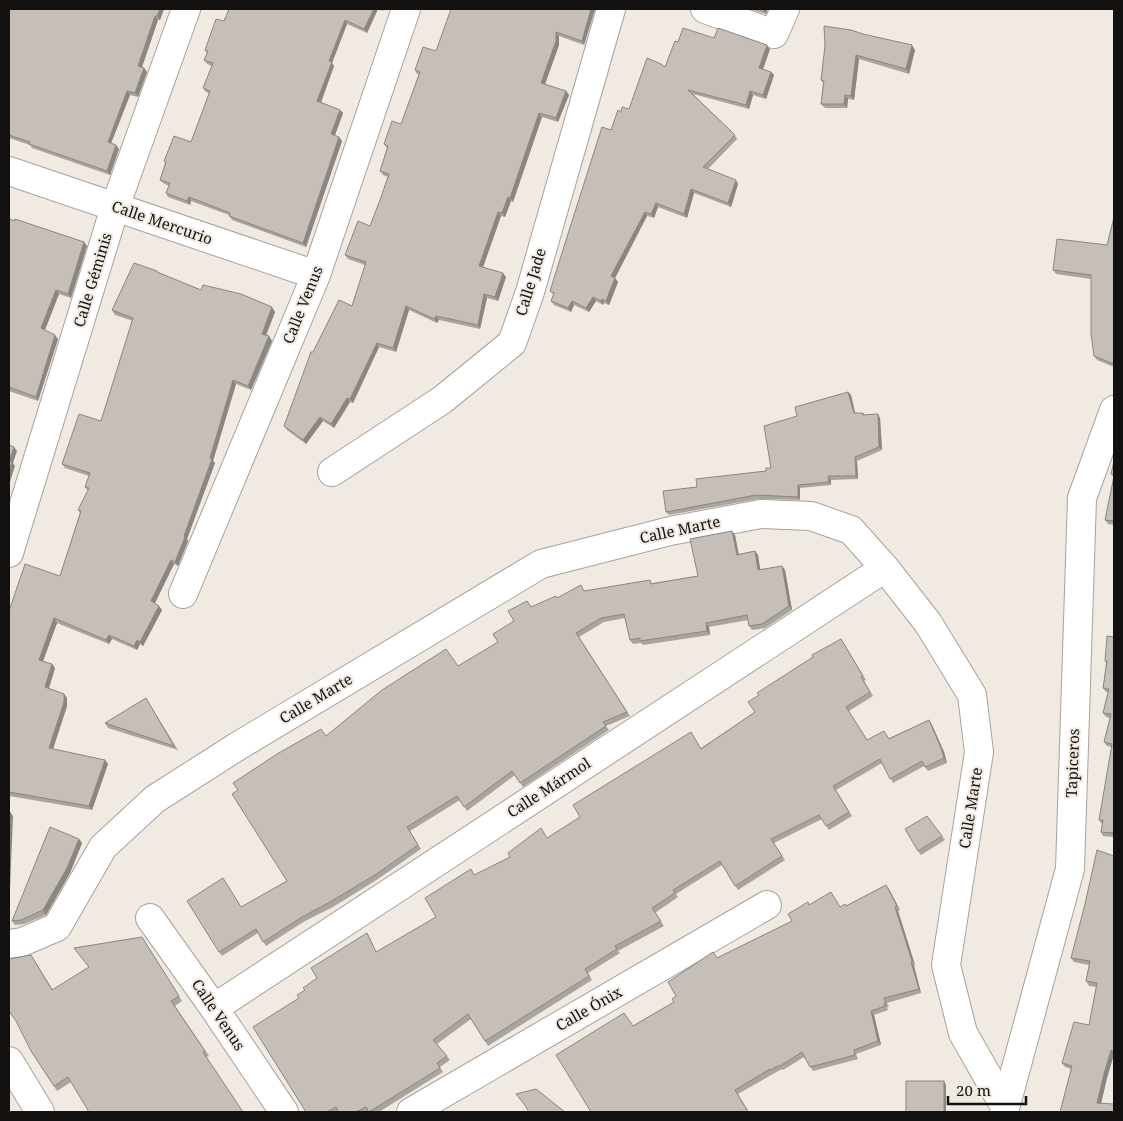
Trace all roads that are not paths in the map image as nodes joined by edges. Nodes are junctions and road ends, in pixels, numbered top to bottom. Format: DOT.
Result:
graph roads {
  1 [pos="186,9"];
  2 [pos="406,9"];
  3 [pos="611,9"];
  4 [pos="705,9"];
  5 [pos="785,9"];
  6 [pos="9,171"];
  7 [pos="115,207"];
  8 [pos="316,275"];
  9 [pos="1114,410"];
  10 [pos="332,472"];
  11 [pos="9,553"];
  12 [pos="885,568"];
  13 [pos="183,594"];
  14 [pos="767,905"];
  15 [pos="150,918"];
  16 [pos="9,944"];
  17 [pos="214,1008"];
  18 [pos="9,1061"];
  19 [pos="1004,1110"];
  20 [pos="40,1112"];
  21 [pos="284,1112"];
  22 [pos="411,1112"];
  1 -- 7 [label="street, Calle Géminis"];
  2 -- 8 [label="street, Calle Venus"];
  3 -- 10 [label="street, Calle Jade"];
  4 -- 5 [label="street"];
  6 -- 7 [label="street, Calle Mercurio"];
  7 -- 8 [label="street, Calle Mercurio"];
  7 -- 11 [label="street, Calle Géminis"];
  8 -- 13 [label="street, Calle Venus"];
  9 -- 19 [label="street, Tapiceros"];
  12 -- 16 [label="street, Calle Marte"];
  12 -- 17 [label="street, Calle Mármol"];
  12 -- 19 [label="street, Calle Marte"];
  14 -- 22 [label="street, Calle Ónix"];
  15 -- 17 [label="street, Calle Venus"];
  17 -- 21 [label="street, Calle Venus"];
  18 -- 20 [label="street"];
}
